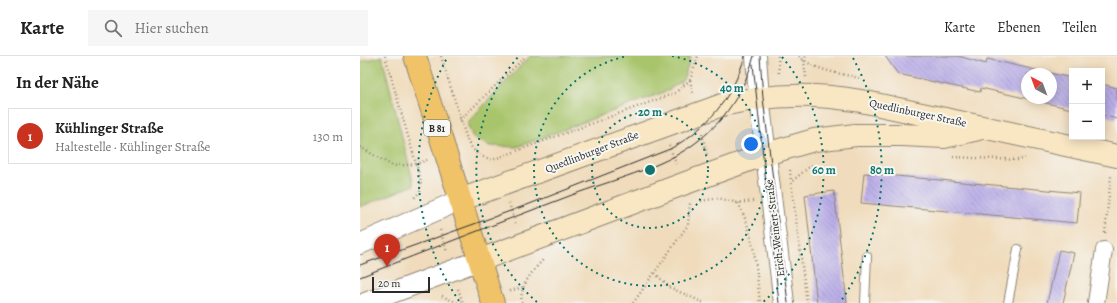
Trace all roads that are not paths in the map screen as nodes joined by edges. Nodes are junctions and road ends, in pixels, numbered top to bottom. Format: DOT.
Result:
graph roads {
  1 [pos="415,56"];
  2 [pos="756,56"];
  3 [pos="759,98"];
  4 [pos="985,128"];
  5 [pos="766,154"];
  6 [pos="1111,165"];
  7 [pos="460,200"];
  8 [pos="360,244"];
  9 [pos="1018,250"];
  10 [pos="1104,250"];
  11 [pos="867,256"];
  12 [pos="480,260"];
  13 [pos="365,303"];
  14 [pos="493,303"];
  15 [pos="784,303"];
  16 [pos="865,303"];
  17 [pos="1008,303"];
  18 [pos="1096,303"];
  1 -- 7 [label="main road, B 81"];
  2 -- 3 [label="street, Erich-Weinert-Straße"];
  3 -- 4 [label="main road, Quedlinburger Straße"];
  3 -- 5 [label="street, Erich-Weinert-Straße"];
  3 -- 7 [label="main road, Quedlinburger Straße"];
  4 -- 5 [label="main road, Quedlinburger Straße"];
  4 -- 6 [label="main road, Quedlinburger Straße"];
  5 -- 12 [label="main road, Quedlinburger Straße"];
  5 -- 15 [label="street, Erich-Weinert-Straße"];
  7 -- 8 [label="street"];
  7 -- 12 [label="main road, B 81"];
  9 -- 17 [label="lane"];
  10 -- 18 [label="street"];
  11 -- 16 [label="lane"];
  12 -- 13 [label="street"];
  12 -- 14 [label="main road, B 81"];
}
